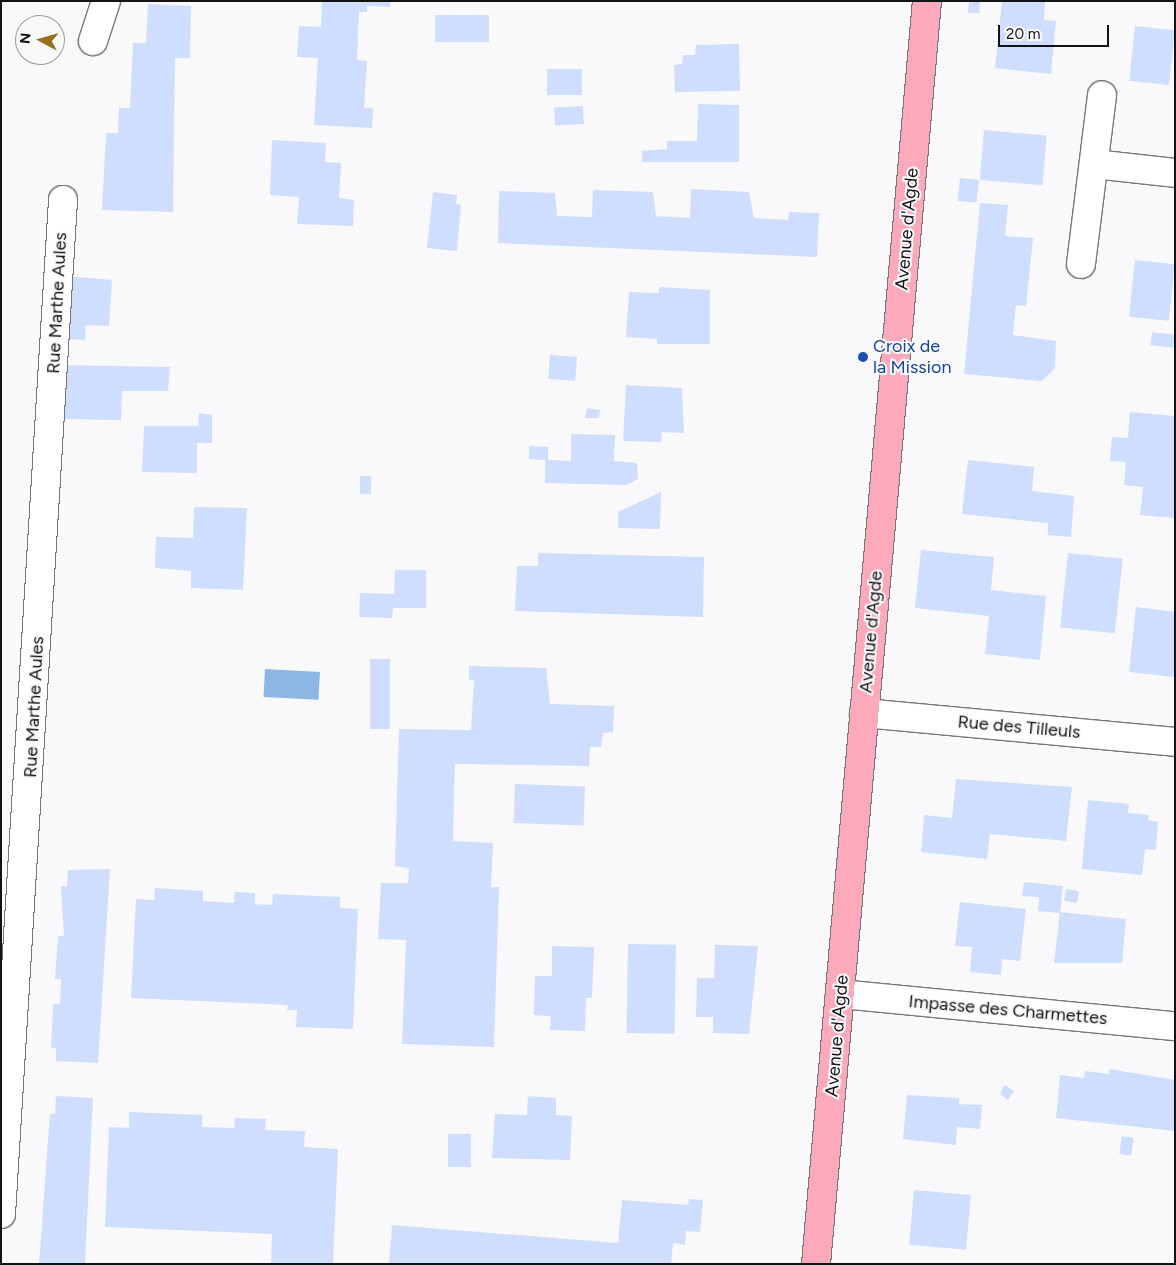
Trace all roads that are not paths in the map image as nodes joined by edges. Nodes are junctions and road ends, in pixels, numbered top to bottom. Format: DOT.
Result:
graph roads {
  1 [pos="106,1"];
  2 [pos="928,1"];
  3 [pos="93,42"];
  4 [pos="1102,95"];
  5 [pos="1094,164"];
  6 [pos="1175,173"];
  7 [pos="63,200"];
  8 [pos="1080,264"];
  9 [pos="864,713"];
  10 [pos="1175,742"];
  11 [pos="840,994"];
  12 [pos="1175,1026"];
  13 [pos="1,1214"];
  14 [pos="816,1264"];
  1 -- 3 [label="street"];
  2 -- 9 [label="main road, Avenue d'Agde"];
  4 -- 5 [label="street"];
  5 -- 6 [label="street"];
  5 -- 8 [label="street"];
  7 -- 13 [label="street, Rue Marthe Aules"];
  9 -- 10 [label="street, Rue des Tilleuls"];
  9 -- 11 [label="main road, Avenue d'Agde"];
  11 -- 12 [label="street, Impasse des Charmettes"];
  11 -- 14 [label="main road, Avenue d'Agde"];
}
